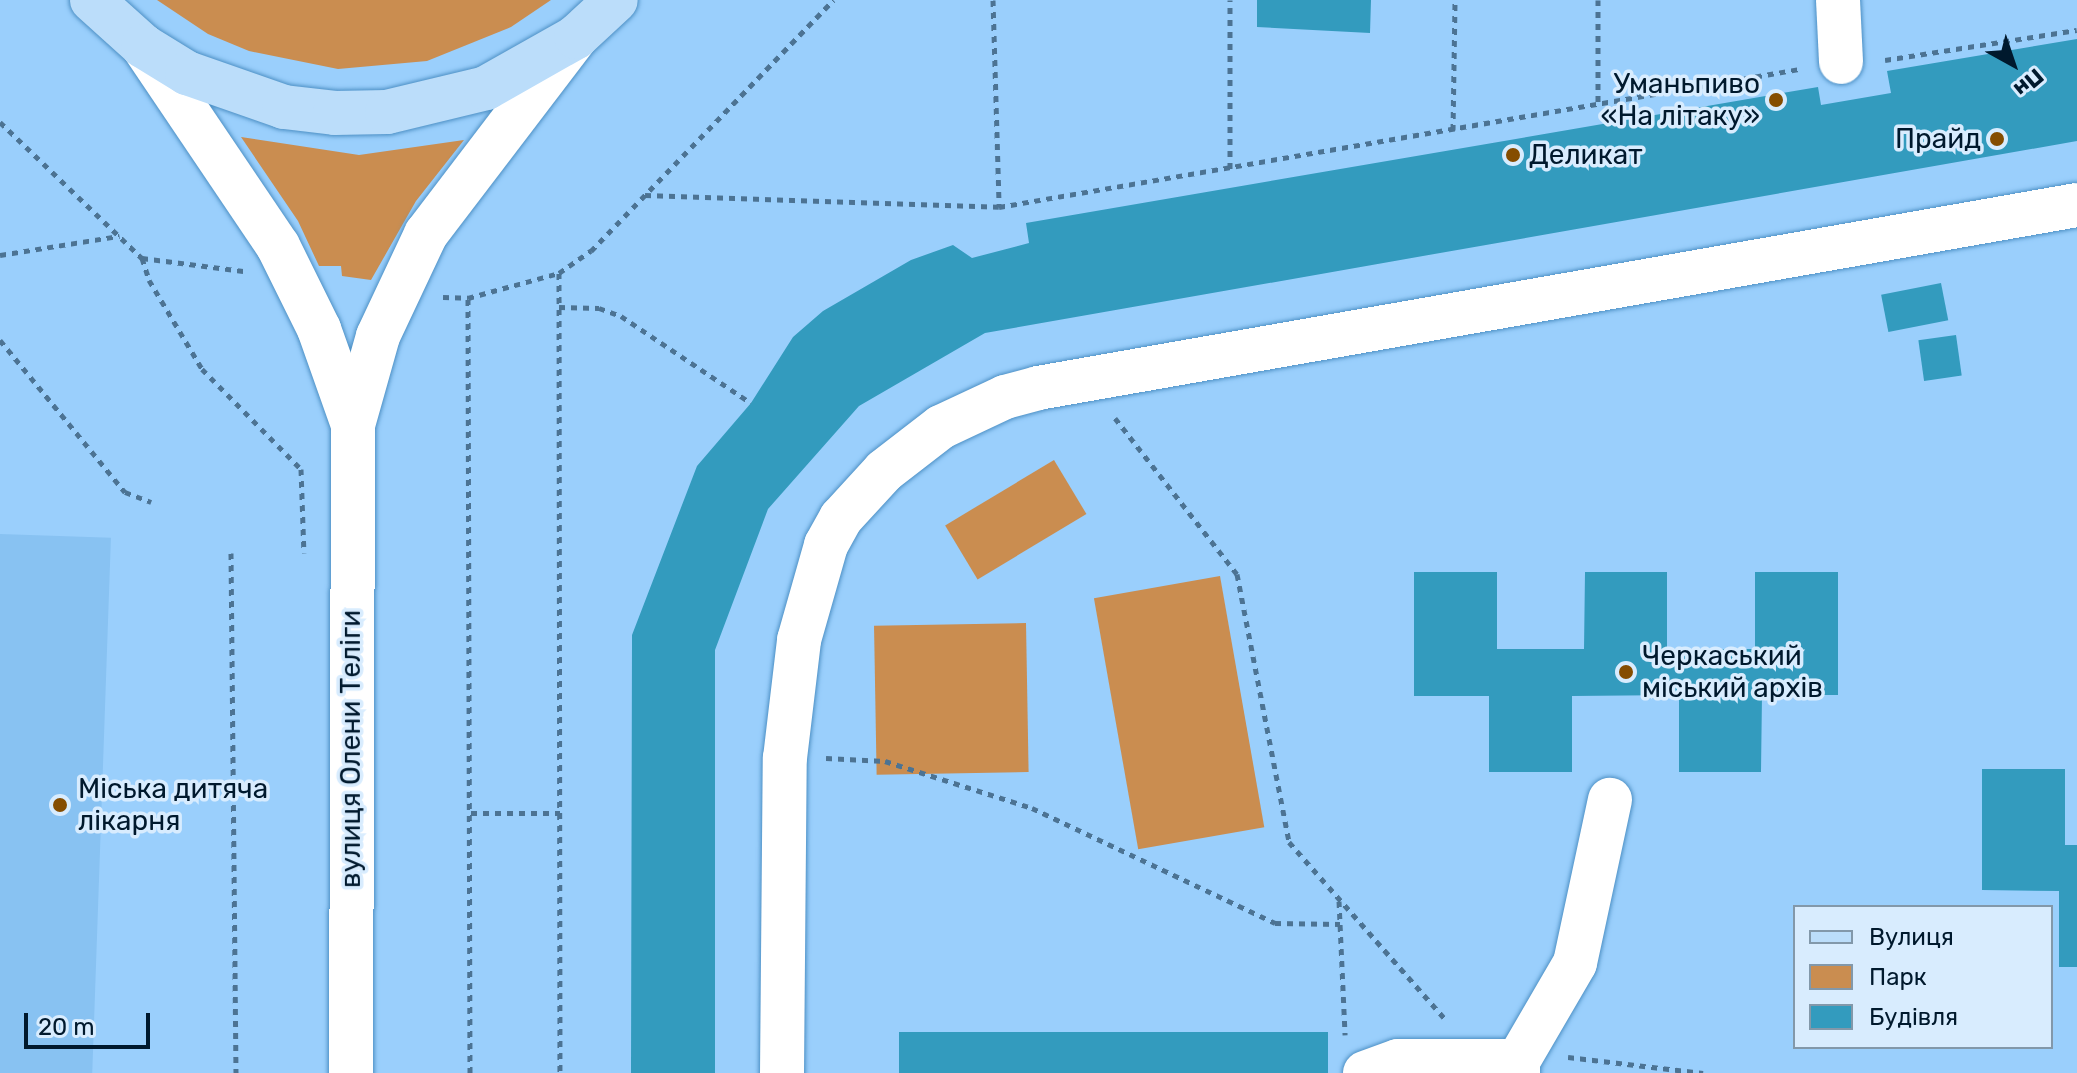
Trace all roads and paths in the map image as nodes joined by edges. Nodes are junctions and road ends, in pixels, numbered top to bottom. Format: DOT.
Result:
graph roads {
  1 [pos="92,0"];
  2 [pos="616,0"];
  3 [pos="833,0"];
  4 [pos="993,0"];
  5 [pos="1230,0"];
  6 [pos="1455,0"];
  7 [pos="1598,0"];
  8 [pos="1838,0"];
  9 [pos="2077,30"];
  10 [pos="576,37"];
  11 [pos="143,46"];
  12 [pos="1841,62"];
  13 [pos="1598,105"];
  14 [pos="0,122"];
  15 [pos="1453,130"];
  16 [pos="1230,169"];
  17 [pos="645,195"];
  18 [pos="2077,205"];
  19 [pos="999,207"];
  20 [pos="120,236"];
  21 [pos="0,255"];
  22 [pos="142,258"];
  23 [pos="559,273"];
  24 [pos="296,282"];
  25 [pos="394,294"];
  26 [pos="468,298"];
  27 [pos="559,307"];
  28 [pos="0,340"];
  29 [pos="1090,378"];
  30 [pos="751,403"];
  31 [pos="353,425"];
  32 [pos="151,502"];
  33 [pos="231,553"];
  34 [pos="304,553"];
  35 [pos="785,758"];
  36 [pos="1610,800"];
  37 [pos="471,813"];
  38 [pos="560,813"];
  39 [pos="1339,900"];
  40 [pos="1340,924"];
  41 [pos="1510,1062"];
  42 [pos="236,1073"];
  43 [pos="351,1073"];
  44 [pos="470,1073"];
  45 [pos="560,1073"];
  46 [pos="782,1073"];
  47 [pos="1365,1073"];
  48 [pos="1703,1073"];
  1 -- 11 [label="main road"];
  2 -- 10 [label="main road"];
  3 -- 17 [label="path"];
  4 -- 19 [label="path"];
  5 -- 16 [label="path"];
  6 -- 15 [label="path"];
  7 -- 13 [label="path"];
  8 -- 12 [label="street"];
  9 -- 12 [label="path"];
  10 -- 11 [label="main road"];
  10 -- 25 [label="street, вулиця Олени Теліги"];
  11 -- 24 [label="street, вулиця Олени Теліги"];
  12 -- 13 [label="path"];
  13 -- 15 [label="path"];
  14 -- 20 [label="path"];
  15 -- 16 [label="path"];
  16 -- 19 [label="path"];
  17 -- 19 [label="path"];
  17 -- 23 [label="path"];
  18 -- 29 [label="street"];
  20 -- 21 [label="path"];
  20 -- 22 [label="path"];
  22 -- 24 [label="path"];
  22 -- 34 [label="path"];
  23 -- 26 [label="path"];
  23 -- 27 [label="path"];
  24 -- 31 [label="street, вулиця Олени Теліги"];
  25 -- 26 [label="path"];
  25 -- 31 [label="street, вулиця Олени Теліги"];
  26 -- 37 [label="path"];
  27 -- 30 [label="path"];
  27 -- 38 [label="path"];
  28 -- 32 [label="path"];
  29 -- 35 [label="street"];
  29 -- 39 [label="path"];
  31 -- 43 [label="street, вулиця Олени Теліги"];
  33 -- 42 [label="path"];
  35 -- 40 [label="path"];
  35 -- 46 [label="street"];
  36 -- 41 [label="street"];
  37 -- 38 [label="path"];
  37 -- 44 [label="path"];
  38 -- 45 [label="path"];
  39 -- 40 [label="path"];
  39 -- 41 [label="path"];
  40 -- 47 [label="path"];
  41 -- 47 [label="street"];
  41 -- 48 [label="path"];
}
